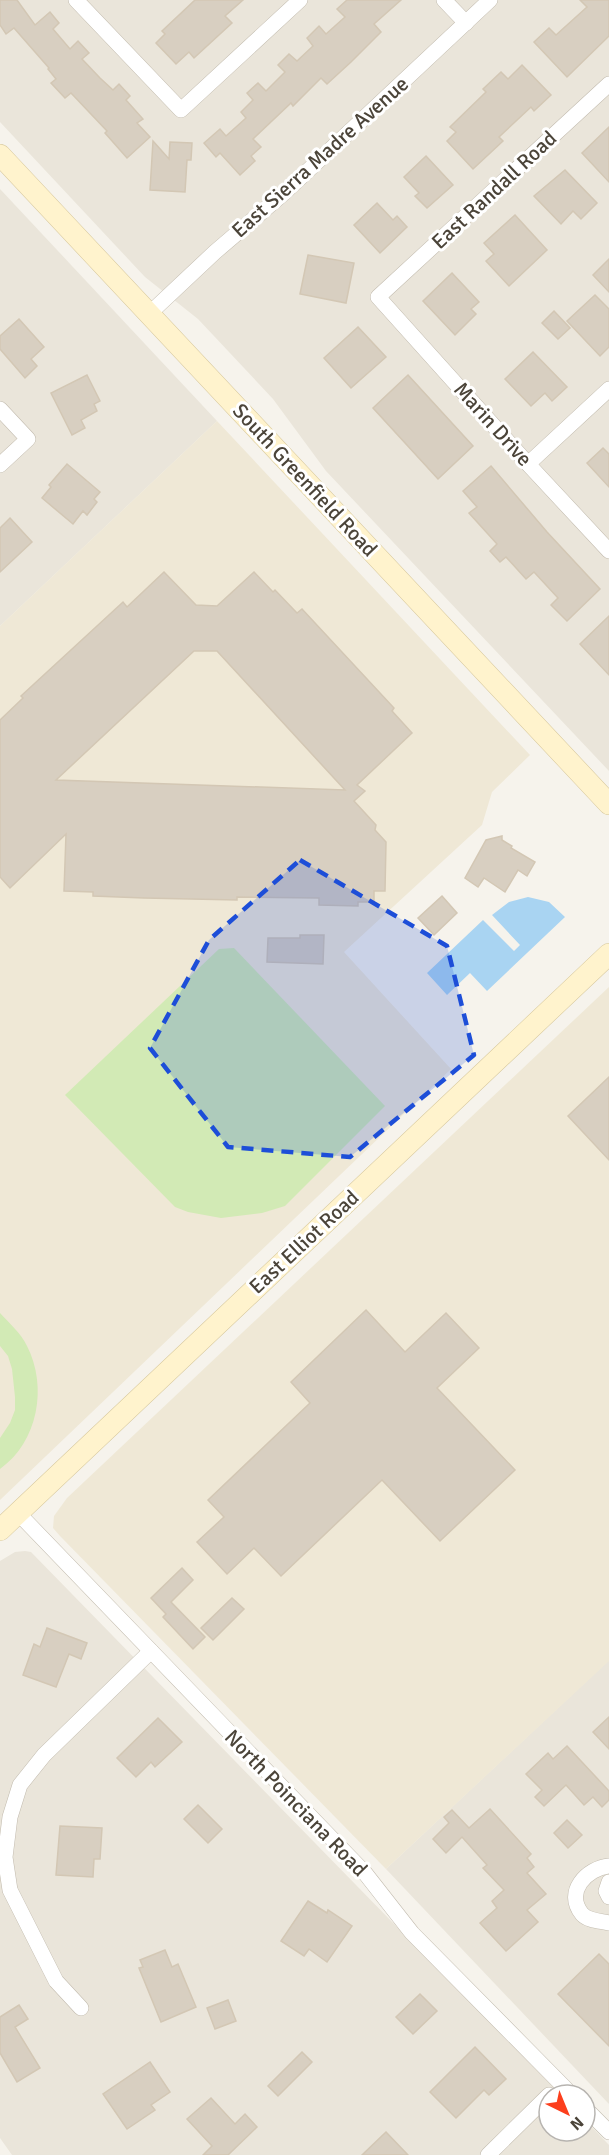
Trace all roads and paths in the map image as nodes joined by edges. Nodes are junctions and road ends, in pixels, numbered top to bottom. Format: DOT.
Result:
graph roads {
  1 [pos="76,0"];
  2 [pos="300,0"];
  3 [pos="444,0"];
  4 [pos="490,0"];
  5 [pos="466,23"];
  6 [pos="609,84"];
  7 [pos="0,155"];
  8 [pos="378,297"];
  9 [pos="149,314"];
  10 [pos="609,389"];
  11 [pos="0,409"];
  12 [pos="528,464"];
  13 [pos="0,465"];
  14 [pos="609,550"];
  15 [pos="609,804"];
  16 [pos="609,954"];
  17 [pos="18,1513"];
  18 [pos="0,1530"];
  19 [pos="151,1651"];
  20 [pos="609,1866"];
  21 [pos="609,1923"];
  22 [pos="81,2008"];
  23 [pos="559,2083"];
  24 [pos="537,2107"];
  25 [pos="597,2120"];
  26 [pos="609,2132"];
  27 [pos="488,2155"];
  1 -- 2 [label="street"];
  3 -- 5 [label="street"];
  4 -- 5 [label="street, East Sierra Madre Avenue"];
  5 -- 9 [label="street, East Sierra Madre Avenue"];
  6 -- 8 [label="street, East Randall Road"];
  7 -- 9 [label="main road, South Greenfield Road"];
  8 -- 12 [label="street, Marin Drive"];
  9 -- 15 [label="main road, South Greenfield Road"];
  10 -- 12 [label="street"];
  11 -- 13 [label="street"];
  12 -- 14 [label="street, Marin Drive"];
  16 -- 17 [label="main road, East Elliot Road"];
  17 -- 18 [label="main road, East Elliot Road"];
  17 -- 19 [label="street, North Poinciana Road"];
  19 -- 22 [label="street"];
  19 -- 23 [label="street, North Poinciana Road"];
  20 -- 21 [label="street"];
  24 -- 27 [label="street"];
  25 -- 26 [label="street"];
}
